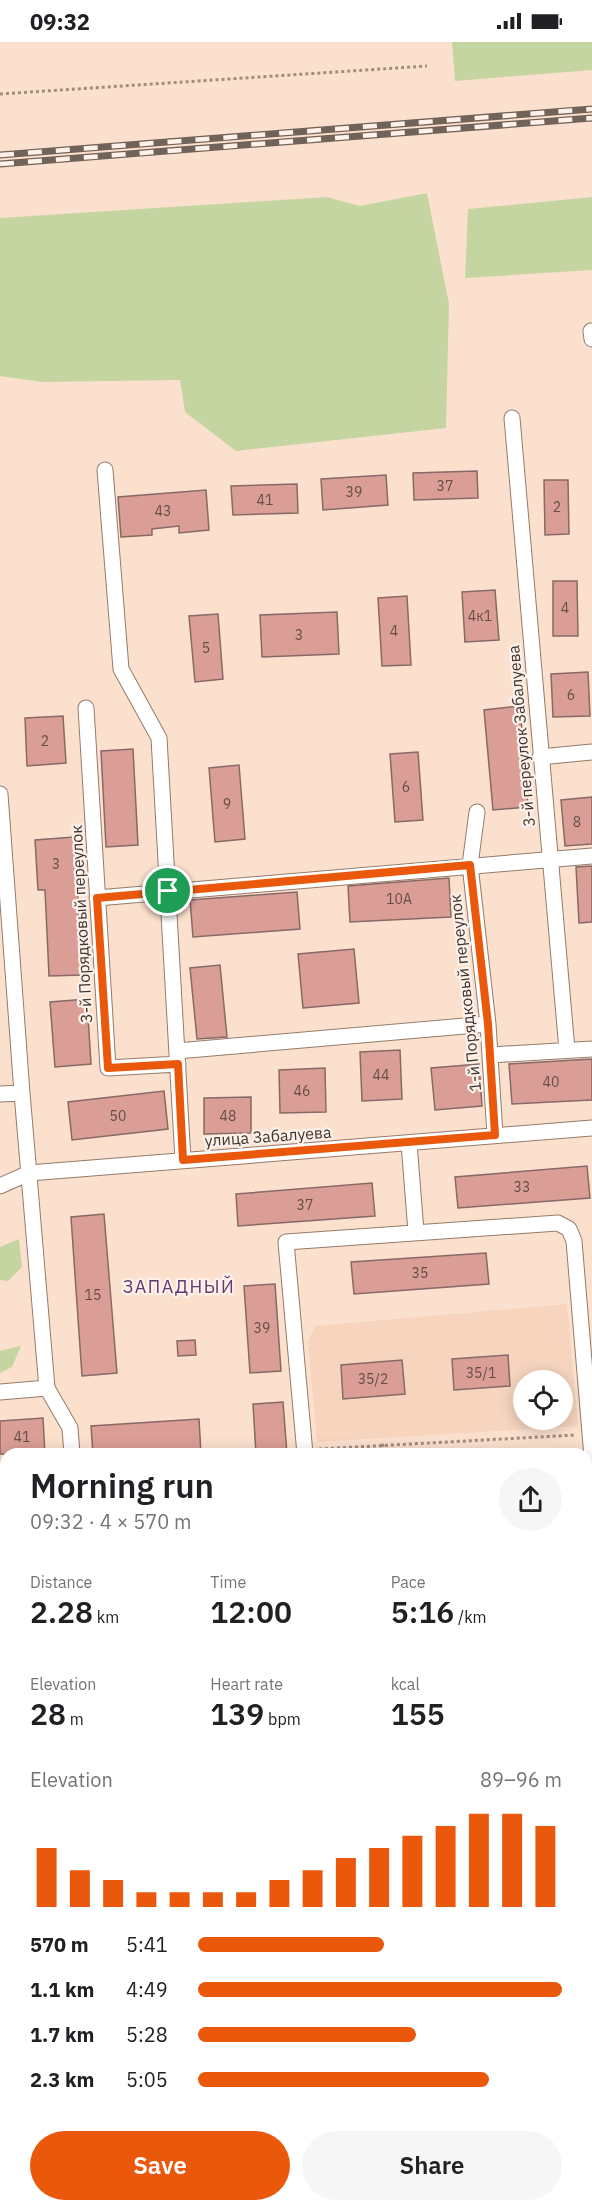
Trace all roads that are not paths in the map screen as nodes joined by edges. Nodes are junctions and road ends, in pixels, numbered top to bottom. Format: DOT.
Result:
graph roads {
  1 [pos="591,332"];
  2 [pos="592,339"];
  3 [pos="512,418"];
  4 [pos="105,470"];
  5 [pos="86,708"];
  6 [pos="592,752"];
  7 [pos="540,757"];
  8 [pos="0,794"];
  9 [pos="477,812"];
  10 [pos="592,856"];
  11 [pos="550,861"];
  12 [pos="470,865"];
  13 [pos="168,891"];
  14 [pos="97,898"];
  15 [pos="488,1024"];
  16 [pos="592,1049"];
  17 [pos="567,1050"];
  18 [pos="490,1055"];
  19 [pos="177,1058"];
  20 [pos="22,1093"];
  21 [pos="0,1094"];
  22 [pos="592,1128"];
  23 [pos="495,1135"];
  24 [pos="409,1143"];
  25 [pos="183,1160"];
  26 [pos="29,1173"];
  27 [pos="0,1186"];
  28 [pos="416,1232"];
  29 [pos="588,1354"];
  30 [pos="47,1388"];
  31 [pos="0,1392"];
  32 [pos="72,1448"];
  33 [pos="304,1448"];
  34 [pos="591,1448"];
  1 -- 2 [label="street"];
  3 -- 7 [label="street, 3-й переулок Забалуева"];
  4 -- 13 [label="street"];
  5 -- 14 [label="street, 3-й Порядковый переулок"];
  6 -- 7 [label="street"];
  7 -- 11 [label="street, 3-й переулок Забалуева"];
  8 -- 20 [label="street"];
  9 -- 12 [label="street, 1-й Порядковый переулок"];
  10 -- 11 [label="street"];
  11 -- 12 [label="street"];
  11 -- 17 [label="street, 3-й переулок Забалуева"];
  12 -- 13 [label="street"];
  12 -- 15 [label="street, 1-й Порядковый переулок"];
  13 -- 14 [label="street"];
  13 -- 19 [label="street"];
  14 -- 19 [label="street, 3-й Порядковый переулок"];
  15 -- 18 [label="street, 1-й Порядковый переулок"];
  15 -- 19 [label="street"];
  16 -- 17 [label="street"];
  17 -- 18 [label="street"];
  18 -- 23 [label="street, 1-й Порядковый переулок"];
  19 -- 25 [label="street"];
  20 -- 21 [label="street"];
  20 -- 26 [label="street"];
  22 -- 23 [label="street, улица Забалуева"];
  23 -- 24 [label="street, улица Забалуева"];
  24 -- 25 [label="street, улица Забалуева"];
  24 -- 28 [label="street"];
  25 -- 26 [label="street, улица Забалуева"];
  26 -- 27 [label="street, улица Забалуева"];
  26 -- 30 [label="street"];
  28 -- 29 [label="street"];
  28 -- 33 [label="street"];
  29 -- 34 [label="street"];
  30 -- 31 [label="street"];
  30 -- 32 [label="street"];
}
